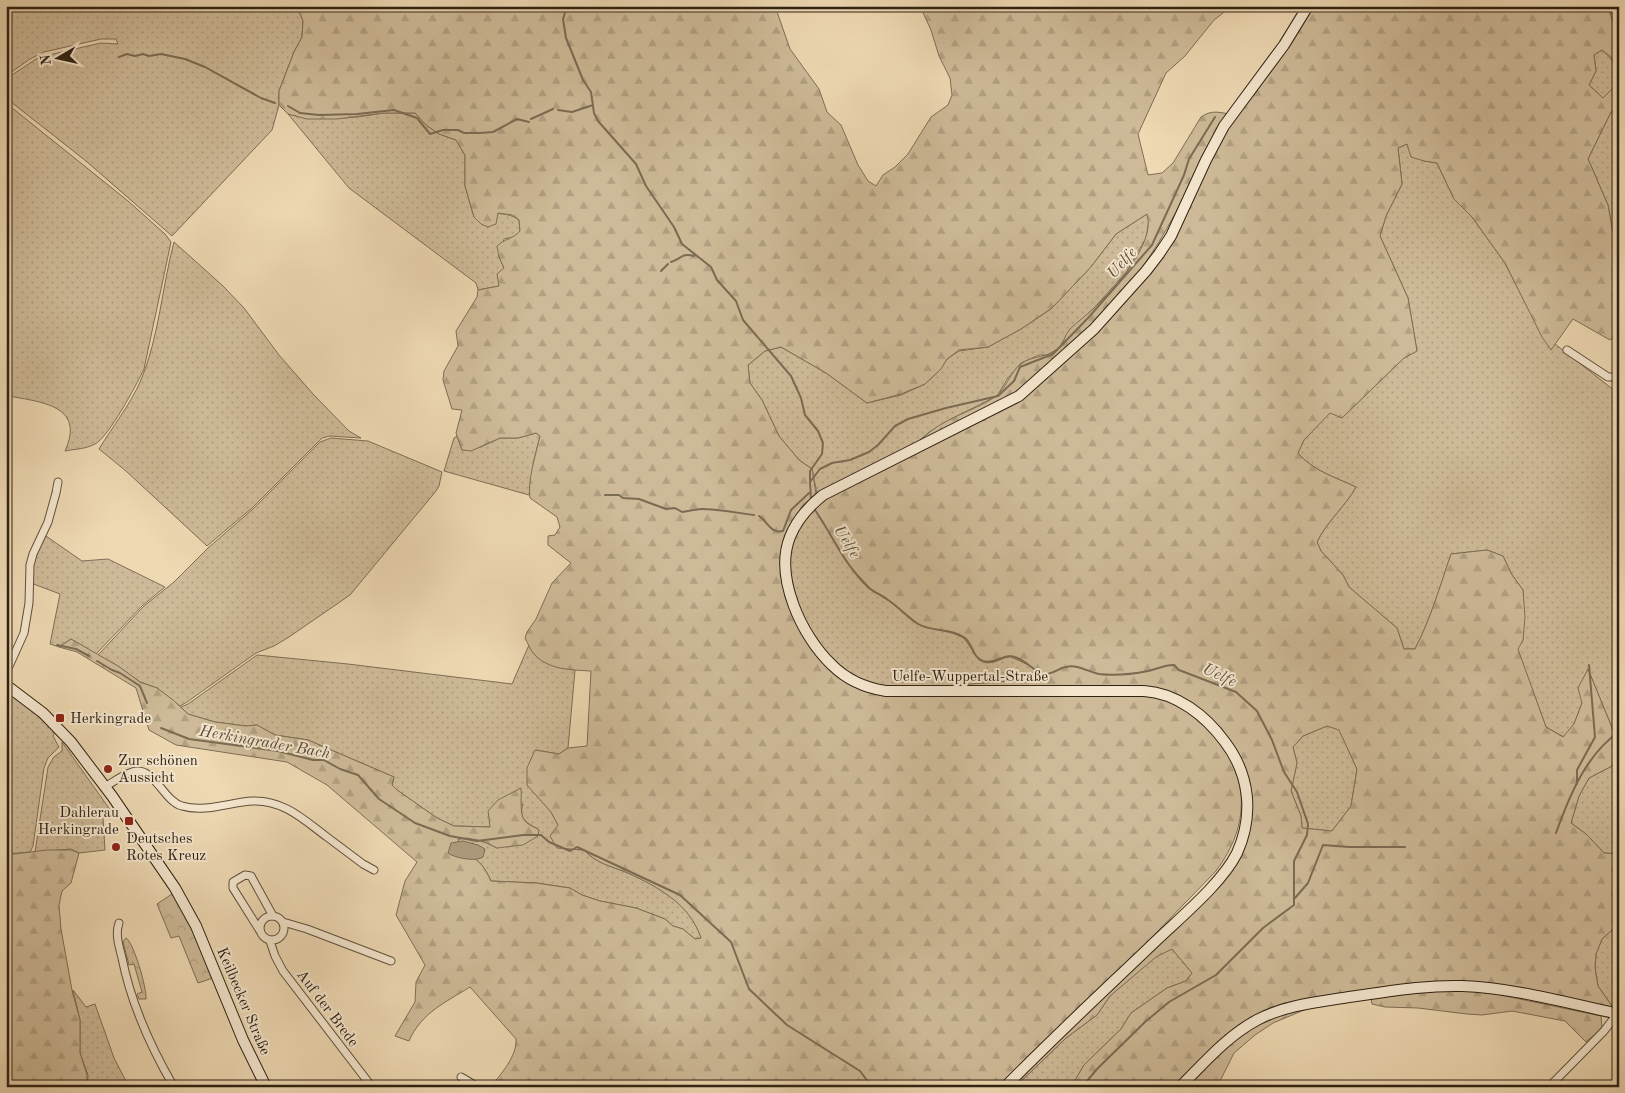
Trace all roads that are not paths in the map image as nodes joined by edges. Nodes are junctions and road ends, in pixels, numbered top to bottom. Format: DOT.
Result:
graph roads {
  1 [pos="1308,6"];
  2 [pos="1567,350"];
  3 [pos="1619,377"];
  4 [pos="58,482"];
  5 [pos="6,673"];
  6 [pos="6,685"];
  7 [pos="105,787"];
  8 [pos="374,870"];
  9 [pos="273,916"];
  10 [pos="283,922"];
  11 [pos="119,923"];
  12 [pos="260,931"];
  13 [pos="270,941"];
  14 [pos="391,961"];
  15 [pos="1618,1014"];
  16 [pos="461,1077"];
  17 [pos="174,1087"];
  18 [pos="266,1087"];
  19 [pos="372,1087"];
  20 [pos="478,1087"];
  21 [pos="1005,1087"];
  22 [pos="1180,1087"];
  23 [pos="1549,1087"];
  1 -- 21 [label="main road, Uelfe-Wuppertal-Straße"];
  2 -- 3 [label="street"];
  4 -- 5 [label="street"];
  6 -- 7 [label="main road"];
  7 -- 8 [label="street"];
  7 -- 18 [label="main road, Keilbecker Straße"];
  9 -- 10 [label="street"];
  9 -- 12 [label="street"];
  9 -- 12 [label="street, Auf der Brede"];
  10 -- 13 [label="street"];
  10 -- 14 [label="street"];
  11 -- 17 [label="street"];
  12 -- 13 [label="street, Auf der Brede"];
  13 -- 19 [label="street, Auf der Brede"];
  15 -- 22 [label="main road"];
  15 -- 23 [label="street"];
  16 -- 20 [label="street"];
}
